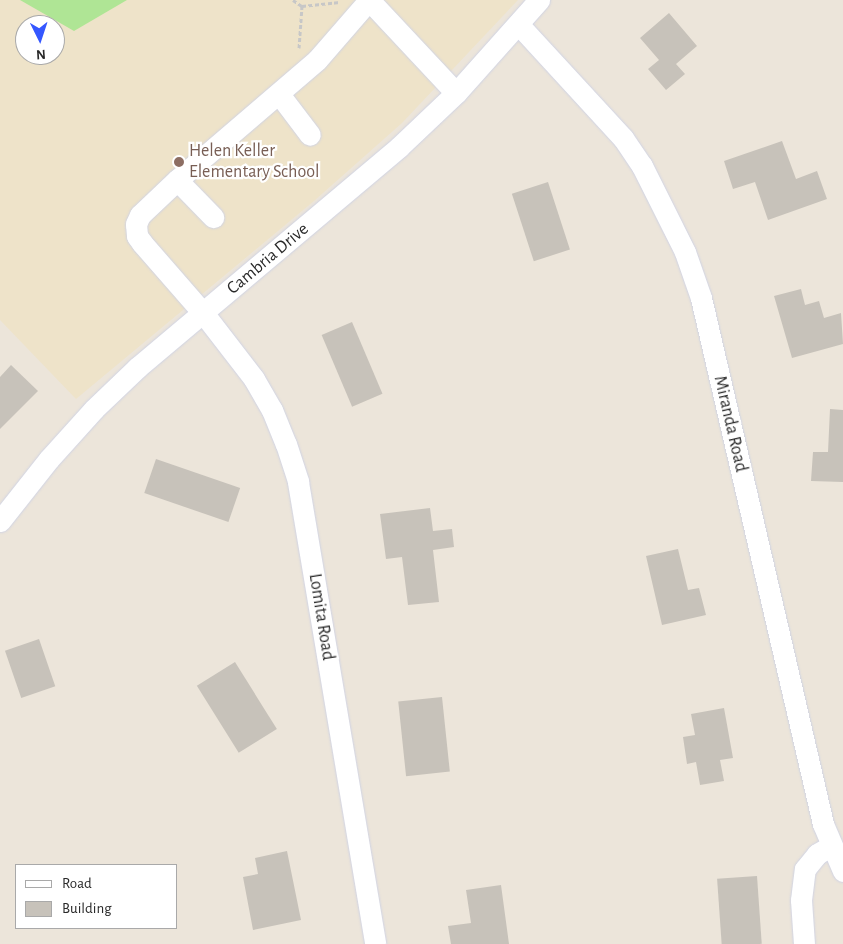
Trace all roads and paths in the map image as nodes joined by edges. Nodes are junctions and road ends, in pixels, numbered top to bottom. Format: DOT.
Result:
graph roads {
  1 [pos="369,0"];
  2 [pos="539,0"];
  3 [pos="302,6"];
  4 [pos="519,25"];
  5 [pos="298,56"];
  6 [pos="456,93"];
  7 [pos="279,94"];
  8 [pos="310,135"];
  9 [pos="177,180"];
  10 [pos="213,216"];
  11 [pos="204,314"];
  12 [pos="2,513"];
  13 [pos="831,846"];
  14 [pos="843,871"];
  15 [pos="375,944"];
  16 [pos="804,944"];
  1 -- 6 [label="street"];
  1 -- 7 [label="street, Lomita Road"];
  2 -- 4 [label="street, Cambria Drive"];
  3 -- 5 [label="path"];
  4 -- 6 [label="street, Cambria Drive"];
  4 -- 13 [label="street, Miranda Road"];
  6 -- 11 [label="street, Cambria Drive"];
  7 -- 8 [label="street"];
  7 -- 9 [label="street, Lomita Road"];
  9 -- 10 [label="street"];
  9 -- 11 [label="street, Lomita Road"];
  11 -- 12 [label="street, Cambria Drive"];
  11 -- 15 [label="street, Lomita Road"];
  13 -- 14 [label="street, Miranda Road"];
  13 -- 16 [label="street"];
}
